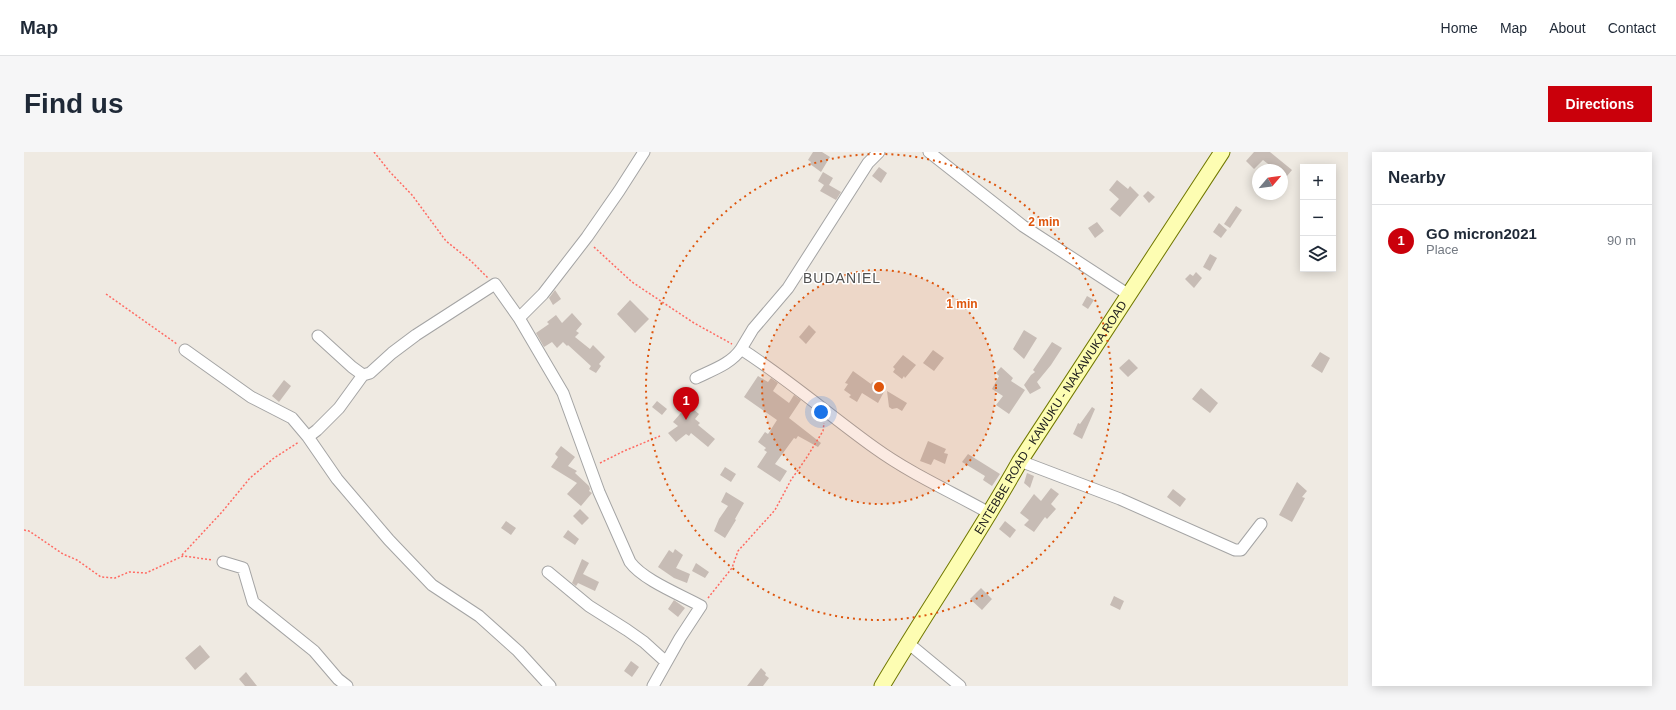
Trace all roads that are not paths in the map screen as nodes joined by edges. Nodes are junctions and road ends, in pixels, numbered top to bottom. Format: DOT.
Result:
graph roads {
  1 [pos="644,152"];
  2 [pos="880,152"];
  3 [pos="929,152"];
  4 [pos="1222,152"];
  5 [pos="1129,295"];
  6 [pos="520,318"];
  7 [pos="318,336"];
  8 [pos="740,349"];
  9 [pos="185,350"];
  10 [pos="363,375"];
  11 [pos="696,378"];
  12 [pos="308,437"];
  13 [pos="1020,461"];
  14 [pos="991,514"];
  15 [pos="1261,524"];
  16 [pos="223,562"];
  17 [pos="548,572"];
  18 [pos="908,643"];
  19 [pos="666,662"];
  20 [pos="347,686"];
  21 [pos="550,686"];
  22 [pos="653,686"];
  23 [pos="882,686"];
  24 [pos="960,686"];
  1 -- 6 [label="street"];
  2 -- 8 [label="street"];
  3 -- 5 [label="street"];
  4 -- 5 [label="main road, ENTEBBE ROAD - KAWUKU - NAKAWUKA ROAD"];
  5 -- 13 [label="main road, ENTEBBE ROAD - KAWUKU - NAKAWUKA ROAD"];
  6 -- 10 [label="street"];
  6 -- 19 [label="street"];
  7 -- 10 [label="street"];
  8 -- 11 [label="street"];
  8 -- 14 [label="street"];
  9 -- 12 [label="street"];
  10 -- 12 [label="street"];
  12 -- 21 [label="street"];
  13 -- 14 [label="main road, ENTEBBE ROAD - KAWUKU - NAKAWUKA ROAD"];
  13 -- 15 [label="street"];
  14 -- 18 [label="main road, ENTEBBE ROAD - KAWUKU - NAKAWUKA ROAD"];
  16 -- 20 [label="street"];
  17 -- 19 [label="street"];
  18 -- 23 [label="main road, ENTEBBE ROAD - KAWUKU - NAKAWUKA ROAD"];
  18 -- 24 [label="street"];
  19 -- 22 [label="street"];
}
